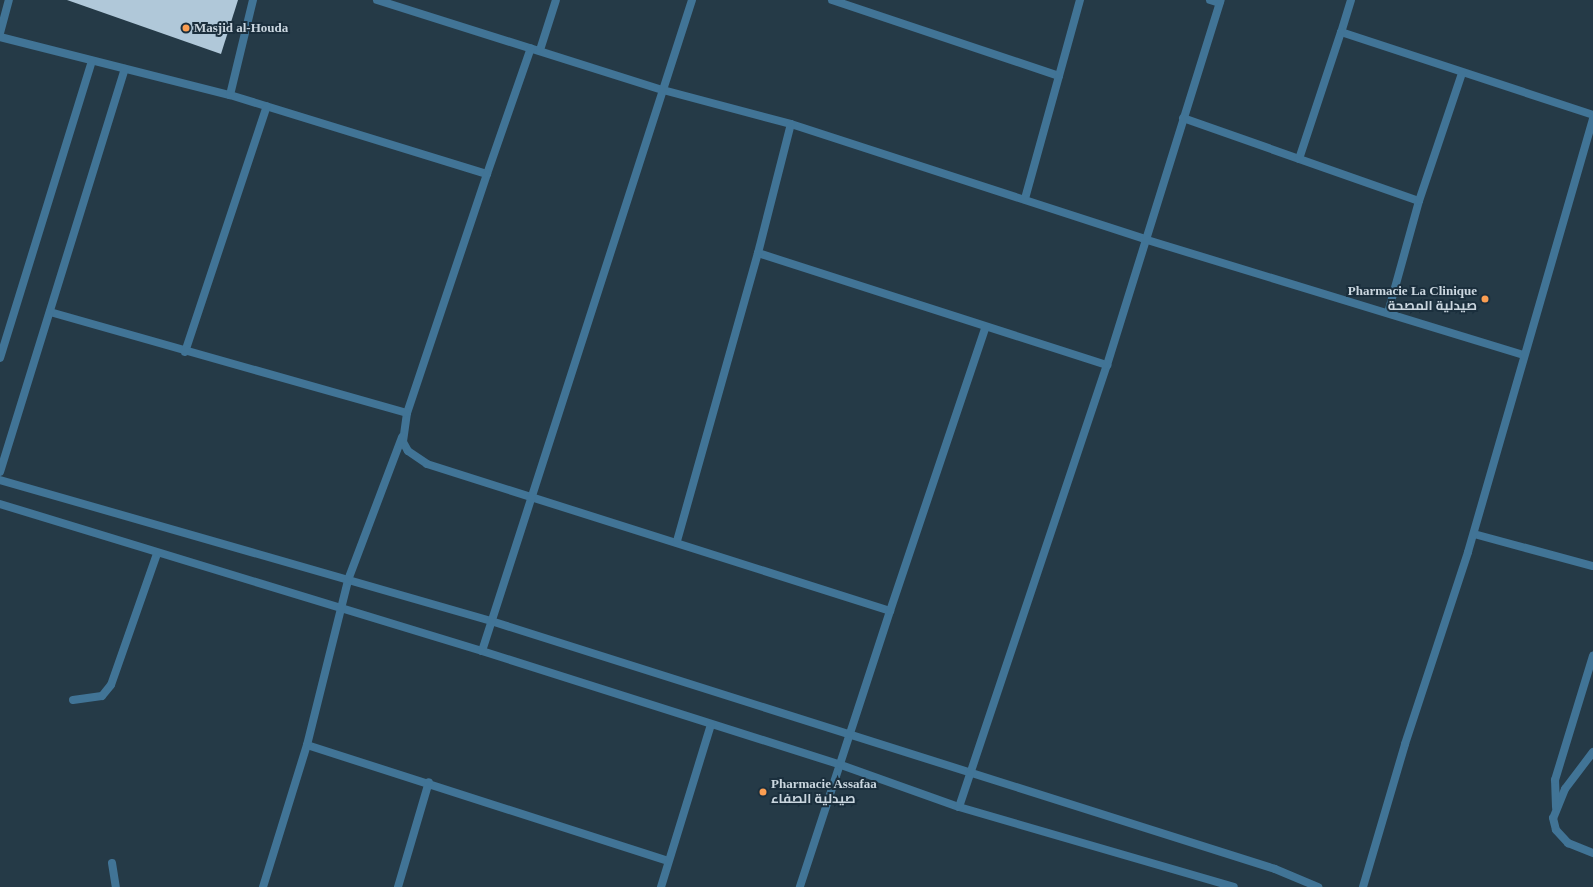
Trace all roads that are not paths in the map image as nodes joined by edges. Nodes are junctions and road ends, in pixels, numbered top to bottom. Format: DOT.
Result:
graph roads {
  1 [pos="10,0"];
  2 [pos="253,0"];
  3 [pos="377,0"];
  4 [pos="556,0"];
  5 [pos="692,0"];
  6 [pos="832,0"];
  7 [pos="1080,0"];
  8 [pos="1210,0"];
  9 [pos="1351,0"];
  10 [pos="1221,2"];
  11 [pos="1341,32"];
  12 [pos="0,33"];
  13 [pos="0,37"];
  14 [pos="531,48"];
  15 [pos="540,50"];
  16 [pos="92,61"];
  17 [pos="125,68"];
  18 [pos="1462,74"];
  19 [pos="1059,76"];
  20 [pos="663,90"];
  21 [pos="230,95"];
  22 [pos="267,106"];
  23 [pos="1593,115"];
  24 [pos="1183,118"];
  25 [pos="1593,120"];
  26 [pos="791,124"];
  27 [pos="1299,159"];
  28 [pos="486,174"];
  29 [pos="1025,199"];
  30 [pos="1419,201"];
  31 [pos="1144,239"];
  32 [pos="758,253"];
  33 [pos="50,312"];
  34 [pos="1388,314"];
  35 [pos="984,328"];
  36 [pos="185,352"];
  37 [pos="1523,355"];
  38 [pos="0,358"];
  39 [pos="1107,365"];
  40 [pos="407,413"];
  41 [pos="403,435"];
  42 [pos="0,472"];
  43 [pos="0,480"];
  44 [pos="531,496"];
  45 [pos="0,504"];
  46 [pos="1474,534"];
  47 [pos="677,541"];
  48 [pos="157,554"];
  49 [pos="1593,566"];
  50 [pos="348,580"];
  51 [pos="339,609"];
  52 [pos="890,611"];
  53 [pos="491,621"];
  54 [pos="482,651"];
  55 [pos="1593,656"];
  56 [pos="73,700"];
  57 [pos="711,724"];
  58 [pos="851,738"];
  59 [pos="307,745"];
  60 [pos="1593,752"];
  61 [pos="841,765"];
  62 [pos="969,775"];
  63 [pos="429,782"];
  64 [pos="959,807"];
  65 [pos="1556,807"];
  66 [pos="1593,853"];
  67 [pos="668,861"];
  68 [pos="112,863"];
  69 [pos="116,887"];
  70 [pos="263,887"];
  71 [pos="398,887"];
  72 [pos="661,887"];
  73 [pos="800,887"];
  74 [pos="1234,887"];
  75 [pos="1318,887"];
  76 [pos="1363,887"];
  1 -- 12 [label="street"];
  2 -- 21 [label="street"];
  3 -- 14 [label="street"];
  4 -- 15 [label="street"];
  5 -- 20 [label="street"];
  6 -- 19 [label="street"];
  7 -- 19 [label="street"];
  8 -- 10 [label="street"];
  9 -- 11 [label="street"];
  10 -- 24 [label="street"];
  11 -- 18 [label="street"];
  11 -- 27 [label="street"];
  13 -- 16 [label="street"];
  14 -- 15 [label="street"];
  14 -- 28 [label="street"];
  15 -- 20 [label="street"];
  16 -- 17 [label="street"];
  16 -- 38 [label="street"];
  17 -- 21 [label="street"];
  17 -- 33 [label="street"];
  18 -- 23 [label="street"];
  18 -- 30 [label="street"];
  19 -- 29 [label="street"];
  20 -- 26 [label="street"];
  20 -- 44 [label="street"];
  21 -- 22 [label="street"];
  22 -- 28 [label="street"];
  22 -- 36 [label="street"];
  24 -- 27 [label="street"];
  24 -- 31 [label="street"];
  25 -- 37 [label="street"];
  26 -- 29 [label="street"];
  26 -- 32 [label="street"];
  27 -- 30 [label="street"];
  28 -- 40 [label="street"];
  29 -- 31 [label="street"];
  30 -- 34 [label="street"];
  31 -- 34 [label="street"];
  31 -- 39 [label="street"];
  32 -- 35 [label="street"];
  32 -- 47 [label="street"];
  33 -- 36 [label="street"];
  33 -- 42 [label="street"];
  34 -- 37 [label="street"];
  35 -- 39 [label="street"];
  35 -- 52 [label="street"];
  36 -- 40 [label="street"];
  37 -- 46 [label="street"];
  39 -- 62 [label="street"];
  40 -- 41 [label="street"];
  41 -- 44 [label="street"];
  41 -- 50 [label="street"];
  43 -- 50 [label="street"];
  44 -- 47 [label="street"];
  44 -- 53 [label="street"];
  45 -- 48 [label="street"];
  46 -- 49 [label="street"];
  46 -- 76 [label="street"];
  47 -- 52 [label="street"];
  48 -- 51 [label="street"];
  48 -- 56 [label="street"];
  50 -- 51 [label="street"];
  50 -- 53 [label="street"];
  51 -- 54 [label="street"];
  51 -- 59 [label="street"];
  52 -- 58 [label="street"];
  53 -- 54 [label="street"];
  53 -- 58 [label="street"];
  54 -- 57 [label="street"];
  55 -- 65 [label="street"];
  57 -- 61 [label="street"];
  57 -- 67 [label="street"];
  58 -- 61 [label="street"];
  58 -- 62 [label="street"];
  59 -- 63 [label="street"];
  59 -- 70 [label="street"];
  60 -- 65 [label="street"];
  61 -- 64 [label="street"];
  61 -- 73 [label="street"];
  62 -- 64 [label="street"];
  62 -- 75 [label="street"];
  63 -- 67 [label="street"];
  63 -- 71 [label="street"];
  64 -- 74 [label="street"];
  65 -- 66 [label="street"];
  67 -- 72 [label="street"];
  68 -- 69 [label="street"];
}
